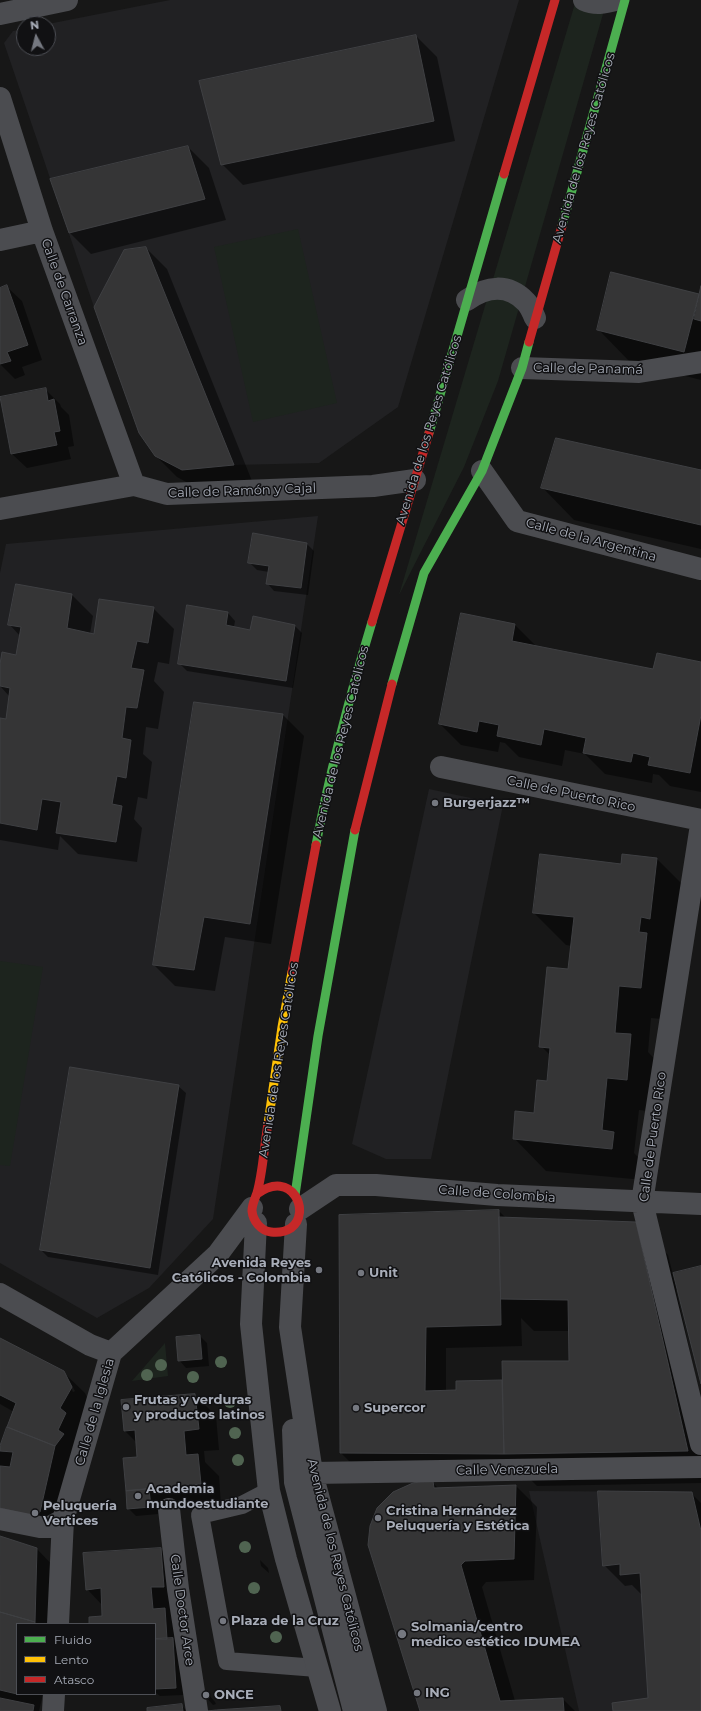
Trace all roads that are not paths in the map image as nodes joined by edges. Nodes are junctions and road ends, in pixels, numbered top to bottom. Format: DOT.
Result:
graph roads {
  1 [pos="67,0"];
  2 [pos="555,0"];
  3 [pos="584,0"];
  4 [pos="616,0"];
  5 [pos="625,0"];
  6 [pos="0,14"];
  7 [pos="0,98"];
  8 [pos="42,231"];
  9 [pos="0,240"];
  10 [pos="467,300"];
  11 [pos="536,318"];
  12 [pos="701,362"];
  13 [pos="522,368"];
  14 [pos="482,471"];
  15 [pos="415,480"];
  16 [pos="134,485"];
  17 [pos="0,509"];
  18 [pos="701,569"];
  19 [pos="441,767"];
  20 [pos="701,820"];
  21 [pos="701,825"];
  22 [pos="696,886"];
  23 [pos="642,1202"];
  24 [pos="701,1204"];
  25 [pos="255,1208"];
  26 [pos="297,1209"];
  27 [pos="0,1294"];
  28 [pos="290,1327"];
  29 [pos="112,1353"];
  30 [pos="701,1444"];
  31 [pos="701,1467"];
  32 [pos="312,1473"];
  33 [pos="269,1491"];
  34 [pos="169,1509"];
  35 [pos="0,1519"];
  36 [pos="63,1520"];
  37 [pos="58,1623"];
  38 [pos="316,1668"];
  39 [pos="54,1695"];
  40 [pos="53,1711"];
  41 [pos="197,1711"];
  42 [pos="330,1711"];
  43 [pos="354,1711"];
  44 [pos="376,1711"];
  1 -- 6 [label="street"];
  2 -- 10 [label="street, Avenida de los Reyes Católicos"];
  3 -- 4 [label="street"];
  5 -- 11 [label="street, Avenida de los Reyes Católicos"];
  7 -- 8 [label="street, Calle de Carranza"];
  8 -- 9 [label="street"];
  8 -- 16 [label="street, Calle de Carranza"];
  10 -- 11 [label="street"];
  10 -- 15 [label="street, Avenida de los Reyes Católicos"];
  11 -- 13 [label="street, Avenida de los Reyes Católicos"];
  12 -- 13 [label="street, Calle de Panamá"];
  13 -- 14 [label="street, Avenida de los Reyes Católicos"];
  14 -- 18 [label="street, Calle de la Argentina"];
  14 -- 26 [label="street, Avenida de los Reyes Católicos"];
  15 -- 16 [label="street, Calle de Ramón y Cajal"];
  15 -- 25 [label="street, Avenida de los Reyes Católicos"];
  16 -- 17 [label="street, Calle de Ramón y Cajal"];
  19 -- 20 [label="street, Calle de Puerto Rico"];
  21 -- 22 [label="street, Calle de Puerto Rico"];
  22 -- 23 [label="street, Calle de Puerto Rico"];
  23 -- 24 [label="street, Calle de Colombia"];
  23 -- 26 [label="street, Calle de Colombia"];
  23 -- 30 [label="street, Calle de Puerto Rico"];
  25 -- 26 [label="street"];
  25 -- 26 [label="street"];
  25 -- 29 [label="street, Calle de la Iglesia"];
  25 -- 33 [label="street, Avenida de los Reyes Católicos"];
  26 -- 28 [label="street, Avenida de los Reyes Católicos"];
  27 -- 29 [label="street"];
  28 -- 32 [label="street, Avenida de los Reyes Católicos"];
  28 -- 43 [label="street, Avenida de los Reyes Católicos"];
  29 -- 36 [label="street, Calle de la Iglesia"];
  31 -- 32 [label="street, Calle Venezuela"];
  32 -- 44 [label="street, Avenida de los Reyes Católicos"];
  33 -- 38 [label="street, Avenida de los Reyes Católicos"];
  33 -- 38 [label="lane"];
  34 -- 41 [label="street, Calle Doctor Arce"];
  35 -- 36 [label="street"];
  36 -- 37 [label="street, Calle de la Iglesia"];
  38 -- 42 [label="street, Avenida de los Reyes Católicos"];
  39 -- 40 [label="street"];
}
